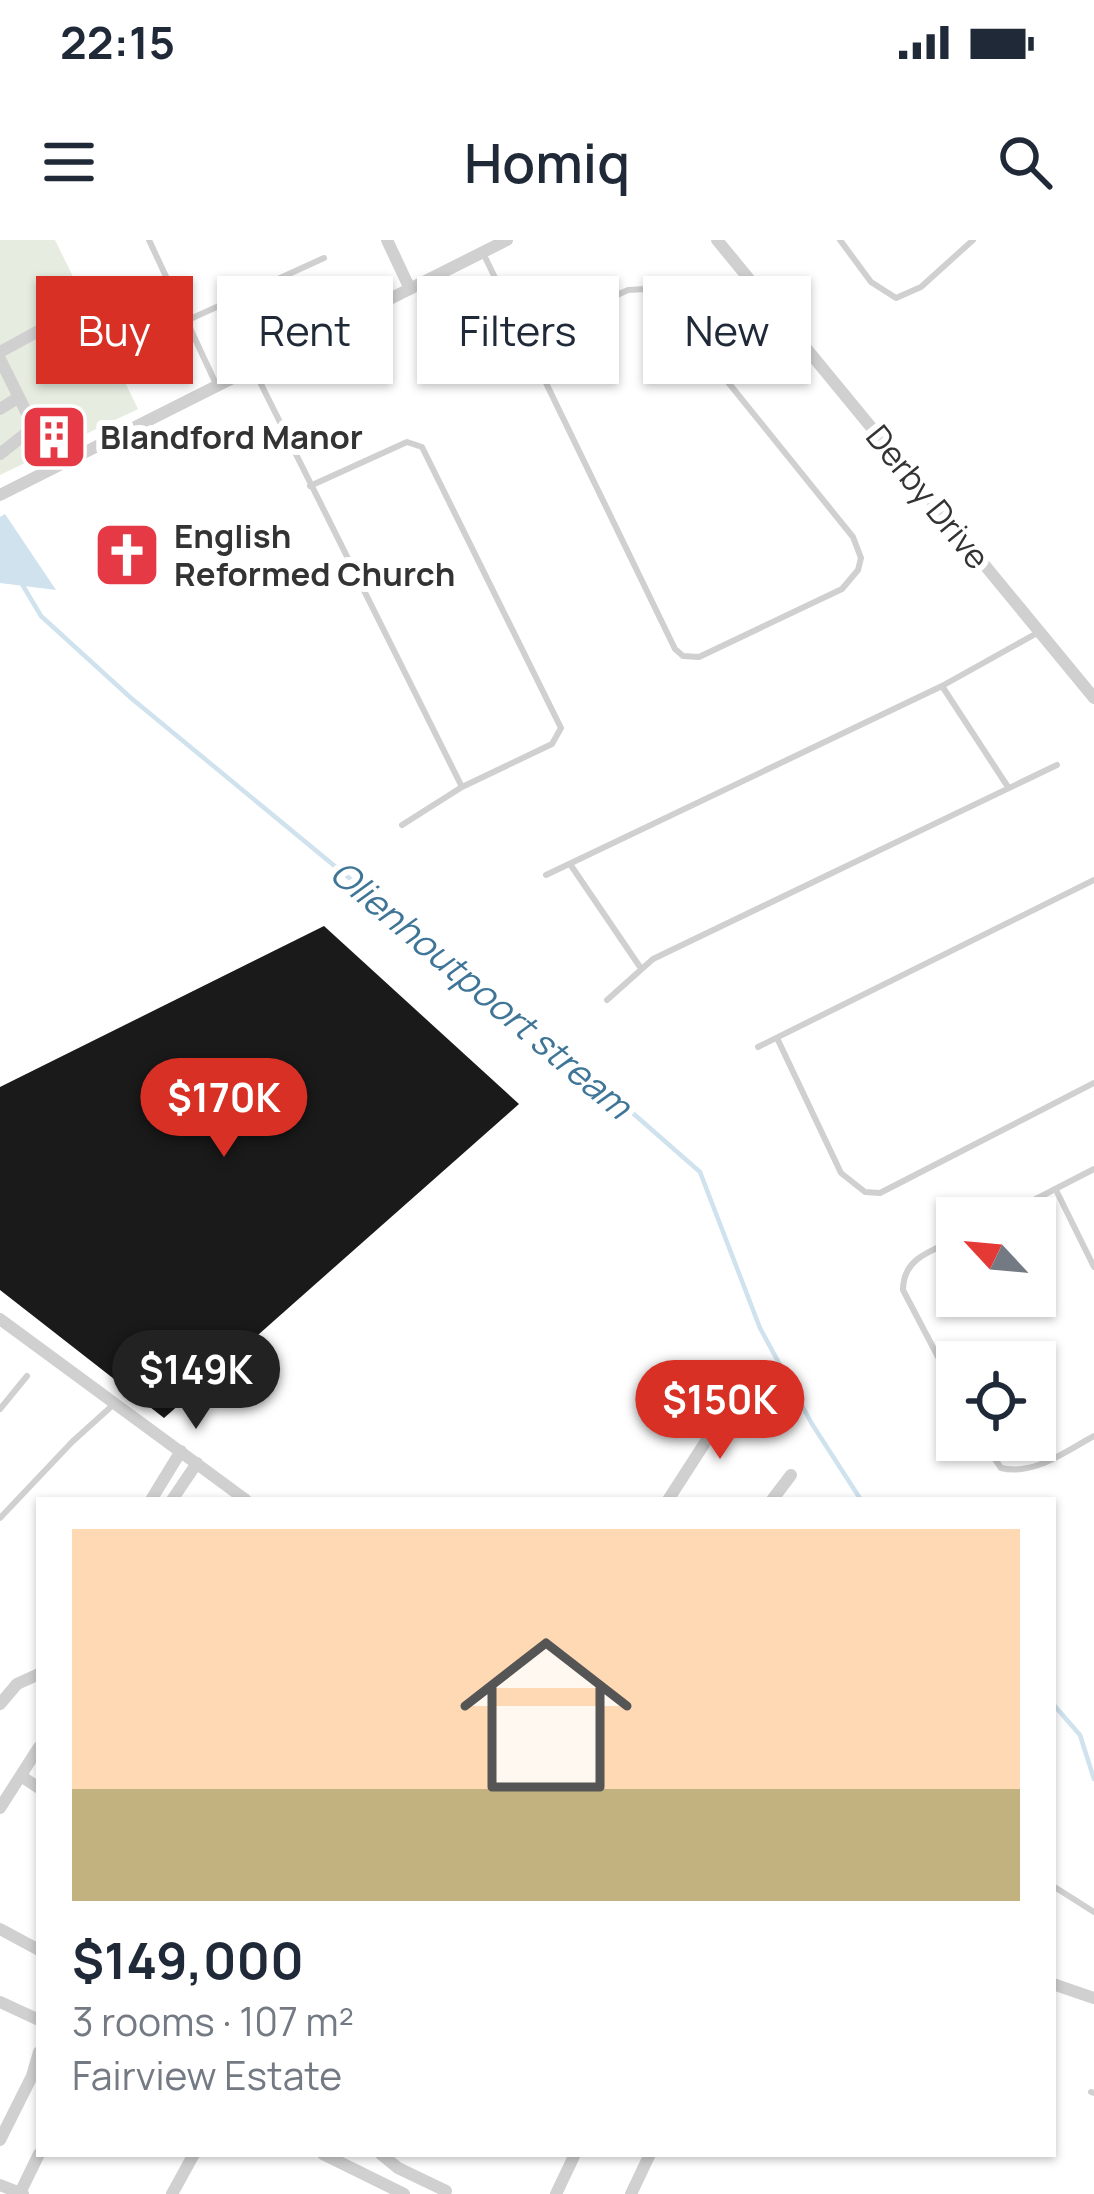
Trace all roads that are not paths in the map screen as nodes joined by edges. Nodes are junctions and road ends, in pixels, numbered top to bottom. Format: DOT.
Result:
graph roads {
  1 [pos="149,240"];
  2 [pos="387,240"];
  3 [pos="506,240"];
  4 [pos="717,240"];
  5 [pos="840,240"];
  6 [pos="973,240"];
  7 [pos="483,252"];
  8 [pos="324,258"];
  9 [pos="167,276"];
  10 [pos="494,276"];
  11 [pos="410,289"];
  12 [pos="393,298"];
  13 [pos="193,318"];
  14 [pos="193,331"];
  15 [pos="36,334"];
  16 [pos="522,339"];
  17 [pos="0,355"];
  18 [pos="216,384"];
  19 [pos="261,384"];
  20 [pos="19,397"];
  21 [pos="0,410"];
  22 [pos="34,427"];
  23 [pos="0,454"];
  24 [pos="53,466"];
  25 [pos="310,486"];
  26 [pos="0,495"];
  27 [pos="1039,632"];
  28 [pos="942,686"];
  29 [pos="1094,698"];
  30 [pos="1057,765"];
  31 [pos="462,787"];
  32 [pos="1008,787"];
  33 [pos="402,825"];
  34 [pos="570,864"];
  35 [pos="546,875"];
  36 [pos="1094,880"];
  37 [pos="640,967"];
  38 [pos="607,1000"];
  39 [pos="777,1038"];
  40 [pos="758,1047"];
  41 [pos="1094,1083"];
  42 [pos="1094,1169"];
  43 [pos="1056,1190"];
  44 [pos="1042,1197"];
  45 [pos="936,1249"];
  46 [pos="1094,1267"];
  47 [pos="0,1319"];
  48 [pos="936,1353"];
  49 [pos="27,1376"];
  50 [pos="116,1403"];
  51 [pos="730,1404"];
  52 [pos="0,1409"];
  53 [pos="1094,1436"];
  54 [pos="182,1451"];
  55 [pos="1056,1456"];
  56 [pos="996,1461"];
  57 [pos="1046,1461"];
  58 [pos="197,1463"];
  59 [pos="791,1475"];
  60 [pos="153,1497"];
  61 [pos="174,1497"];
  62 [pos="242,1497"];
  63 [pos="670,1497"];
  64 [pos="774,1497"];
  65 [pos="0,1518"];
  66 [pos="36,1675"];
  67 [pos="0,1704"];
  68 [pos="36,1752"];
  69 [pos="21,1776"];
  70 [pos="36,1786"];
  71 [pos="0,1808"];
  72 [pos="1056,1888"];
  73 [pos="1094,1912"];
  74 [pos="0,1929"];
  75 [pos="36,1945"];
  76 [pos="1056,1985"];
  77 [pos="1094,1998"];
  78 [pos="0,2002"];
  79 [pos="36,2019"];
  80 [pos="36,2073"];
  81 [pos="0,2140"];
  82 [pos="38,2157"];
  83 [pos="192,2157"];
  84 [pos="329,2157"];
  85 [pos="385,2157"];
  86 [pos="574,2157"];
  87 [pos="649,2157"];
  88 [pos="0,2186"];
  89 [pos="446,2191"];
  90 [pos="22,2193"];
  91 [pos="172,2194"];
  92 [pos="404,2194"];
  93 [pos="556,2194"];
  94 [pos="631,2194"];
  1 -- 9 [label="lane"];
  2 -- 11 [label="street"];
  3 -- 7 [label="street"];
  4 -- 27 [label="street, Derby Drive"];
  5 -- 6 [label="lane"];
  7 -- 10 [label="lane"];
  7 -- 11 [label="street"];
  8 -- 13 [label="lane"];
  11 -- 12 [label="street"];
  14 -- 18 [label="lane"];
  15 -- 17 [label="street"];
  16 -- 16 [label="lane"];
  17 -- 20 [label="street"];
  18 -- 24 [label="street"];
  19 -- 25 [label="lane"];
  20 -- 21 [label="street"];
  20 -- 22 [label="street"];
  22 -- 23 [label="street"];
  22 -- 24 [label="street"];
  24 -- 26 [label="street"];
  25 -- 31 [label="lane"];
  25 -- 31 [label="lane"];
  27 -- 28 [label="lane"];
  27 -- 29 [label="street, Derby Drive"];
  28 -- 32 [label="lane"];
  28 -- 34 [label="lane"];
  30 -- 32 [label="lane"];
  31 -- 33 [label="lane"];
  32 -- 37 [label="lane"];
  34 -- 35 [label="lane"];
  34 -- 37 [label="lane"];
  36 -- 39 [label="lane"];
  37 -- 38 [label="lane"];
  39 -- 40 [label="lane"];
  39 -- 41 [label="lane"];
  42 -- 43 [label="lane"];
  43 -- 44 [label="lane"];
  43 -- 46 [label="lane"];
  45 -- 48 [label="lane"];
  47 -- 50 [label="street"];
  49 -- 52 [label="lane"];
  50 -- 54 [label="street"];
  50 -- 65 [label="lane"];
  51 -- 63 [label="street"];
  53 -- 55 [label="lane"];
  54 -- 58 [label="street"];
  54 -- 60 [label="street"];
  56 -- 57 [label="lane"];
  58 -- 61 [label="street"];
  58 -- 62 [label="street"];
  59 -- 64 [label="street"];
  66 -- 67 [label="street"];
  68 -- 69 [label="street"];
  69 -- 70 [label="street"];
  69 -- 71 [label="street"];
  72 -- 73 [label="lane"];
  74 -- 75 [label="street"];
  76 -- 77 [label="street"];
  78 -- 79 [label="street"];
  80 -- 81 [label="street"];
  82 -- 90 [label="street"];
  83 -- 91 [label="street"];
  84 -- 92 [label="street"];
  85 -- 89 [label="street"];
  86 -- 93 [label="street"];
  87 -- 94 [label="street"];
  88 -- 90 [label="street"];
}
